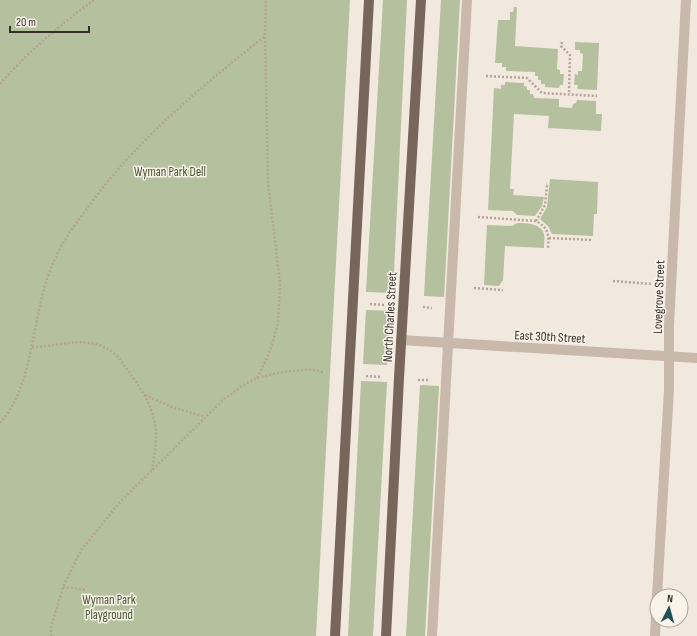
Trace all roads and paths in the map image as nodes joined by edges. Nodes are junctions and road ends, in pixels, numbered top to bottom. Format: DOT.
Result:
graph roads {
  1 [pos="94,0"];
  2 [pos="266,0"];
  3 [pos="369,0"];
  4 [pos="421,0"];
  5 [pos="467,0"];
  6 [pos="686,0"];
  7 [pos="265,36"];
  8 [pos="562,42"];
  9 [pos="486,76"];
  10 [pos="0,84"];
  11 [pos="569,94"];
  12 [pos="596,96"];
  13 [pos="546,184"];
  14 [pos="478,217"];
  15 [pos="536,221"];
  16 [pos="549,238"];
  17 [pos="593,240"];
  18 [pos="548,248"];
  19 [pos="613,281"];
  20 [pos="632,282"];
  21 [pos="474,288"];
  22 [pos="503,290"];
  23 [pos="365,304"];
  24 [pos="392,306"];
  25 [pos="401,340"];
  26 [pos="448,343"];
  27 [pos="32,347"];
  28 [pos="669,356"];
  29 [pos="697,358"];
  30 [pos="324,374"];
  31 [pos="362,376"];
  32 [pos="256,378"];
  33 [pos="388,378"];
  34 [pos="145,395"];
  35 [pos="205,417"];
  36 [pos="0,422"];
  37 [pos="152,470"];
  38 [pos="63,587"];
  39 [pos="657,588"];
  40 [pos="86,590"];
  41 [pos="50,636"];
  42 [pos="334,636"];
  43 [pos="386,636"];
  44 [pos="432,636"];
  1 -- 10 [label="path"];
  2 -- 7 [label="path"];
  3 -- 42 [label="main road"];
  4 -- 25 [label="main road, North Charles Street"];
  5 -- 26 [label="street"];
  6 -- 28 [label="street, Lovegrove Street"];
  7 -- 27 [label="path"];
  7 -- 32 [label="path"];
  8 -- 11 [label="path"];
  9 -- 11 [label="path"];
  11 -- 12 [label="path"];
  13 -- 15 [label="path"];
  14 -- 15 [label="path"];
  15 -- 16 [label="path"];
  16 -- 17 [label="path"];
  16 -- 18 [label="path"];
  19 -- 20 [label="path"];
  21 -- 22 [label="path"];
  23 -- 24 [label="path"];
  25 -- 26 [label="street, East 30th Street"];
  25 -- 43 [label="main road, North Charles Street"];
  26 -- 28 [label="street, East 30th Street"];
  26 -- 44 [label="street"];
  27 -- 34 [label="path"];
  27 -- 36 [label="path"];
  28 -- 29 [label="street, East 30th Street"];
  28 -- 39 [label="street, Lovegrove Street"];
  30 -- 32 [label="path"];
  31 -- 33 [label="path"];
  32 -- 35 [label="path"];
  34 -- 35 [label="path"];
  34 -- 37 [label="path"];
  35 -- 37 [label="path"];
  37 -- 38 [label="path"];
  38 -- 40 [label="path"];
  38 -- 41 [label="path"];
}
